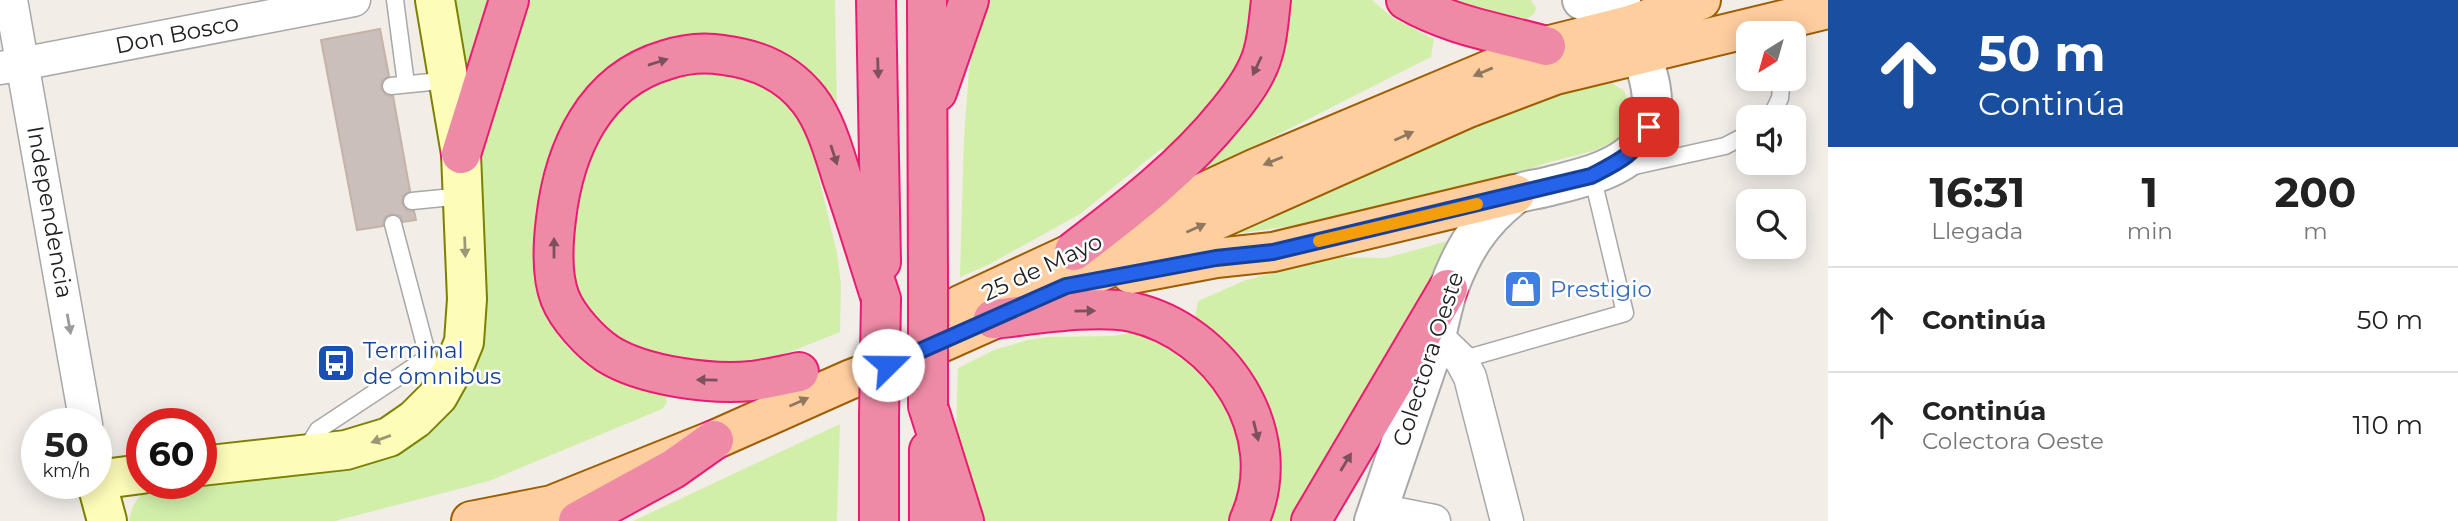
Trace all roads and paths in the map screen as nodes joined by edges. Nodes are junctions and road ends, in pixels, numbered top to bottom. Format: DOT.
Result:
graph roads {
  1 [pos="11,0"];
  2 [pos="354,0"];
  3 [pos="395,0"];
  4 [pos="435,0"];
  5 [pos="509,0"];
  6 [pos="876,0"];
  7 [pos="927,0"];
  8 [pos="969,0"];
  9 [pos="1271,0"];
  10 [pos="1406,0"];
  11 [pos="1582,0"];
  12 [pos="1701,0"];
  13 [pos="1828,9"];
  14 [pos="1631,20"];
  15 [pos="1792,21"];
  16 [pos="1736,26"];
  17 [pos="1546,46"];
  18 [pos="12,66"];
  19 [pos="450,79"];
  20 [pos="928,120"];
  21 [pos="1736,140"];
  22 [pos="461,154"];
  23 [pos="1591,176"];
  24 [pos="1515,194"];
  25 [pos="463,196"];
  26 [pos="412,201"];
  27 [pos="393,224"];
  28 [pos="1070,269"];
  29 [pos="1448,289"];
  30 [pos="881,299"];
  31 [pos="993,319"];
  32 [pos="1449,348"];
  33 [pos="427,358"];
  34 [pos="799,372"];
  35 [pos="438,396"];
  36 [pos="928,406"];
  37 [pos="83,408"];
  38 [pos="714,440"];
  39 [pos="303,454"];
  40 [pos="217,464"];
  41 [pos="101,499"];
  42 [pos="1376,515"];
  43 [pos="107,521"];
  44 [pos="459,521"];
  45 [pos="471,521"];
  46 [pos="578,521"];
  47 [pos="879,521"];
  48 [pos="929,521"];
  49 [pos="964,521"];
  50 [pos="1249,521"];
  51 [pos="1311,521"];
  52 [pos="1434,521"];
  53 [pos="1507,521"];
  1 -- 18 [label="street, Independencia"];
  2 -- 18 [label="street, Don Bosco"];
  3 -- 19 [label="lane"];
  4 -- 19 [label="main road"];
  5 -- 22 [label="highway"];
  6 -- 30 [label="highway, one-way"];
  7 -- 20 [label="highway"];
  8 -- 20 [label="highway"];
  9 -- 28 [label="highway, one-way"];
  10 -- 17 [label="highway"];
  11 -- 14 [label="street"];
  12 -- 14 [label="main road"];
  13 -- 15 [label="main road"];
  14 -- 16 [label="main road"];
  14 -- 17 [label="main road, 25 de Mayo"];
  14 -- 23 [label="street, Colectora Oeste"];
  28 -- 14 [label="main road, 25 de Mayo, one-way"];
  17 -- 28 [label="main road, 25 de Mayo, one-way"];
  18 -- 37 [label="street, Independencia, one-way"];
  19 -- 22 [label="main road"];
  20 -- 36 [label="highway, bridge"];
  21 -- 23 [label="lane"];
  22 -- 25 [label="main road"];
  23 -- 24 [label="street, Colectora Oeste"];
  23 -- 32 [label="lane"];
  24 -- 28 [label="main road"];
  24 -- 29 [label="street, Colectora Oeste"];
  25 -- 26 [label="lane"];
  25 -- 35 [label="main road, one-way"];
  27 -- 33 [label="lane"];
  28 -- 31 [label="main road, 25 de Mayo"];
  28 -- 34 [label="main road, 25 de Mayo"];
  29 -- 32 [label="street, Colectora Oeste"];
  51 -- 29 [label="highway, one-way"];
  34 -- 30 [label="highway, one-way"];
  30 -- 47 [label="highway, bridge"];
  38 -- 31 [label="main road, 25 de Mayo, one-way"];
  31 -- 50 [label="highway, one-way"];
  32 -- 42 [label="street, Colectora Oeste"];
  32 -- 53 [label="street"];
  33 -- 35 [label="lane"];
  33 -- 39 [label="lane"];
  34 -- 44 [label="main road, 25 de Mayo"];
  35 -- 39 [label="main road, one-way"];
  36 -- 48 [label="highway"];
  36 -- 49 [label="highway"];
  38 -- 45 [label="main road, 25 de Mayo"];
  38 -- 46 [label="highway"];
  39 -- 40 [label="main road"];
  41 -- 43 [label="main road"];
  42 -- 52 [label="street"];
}
